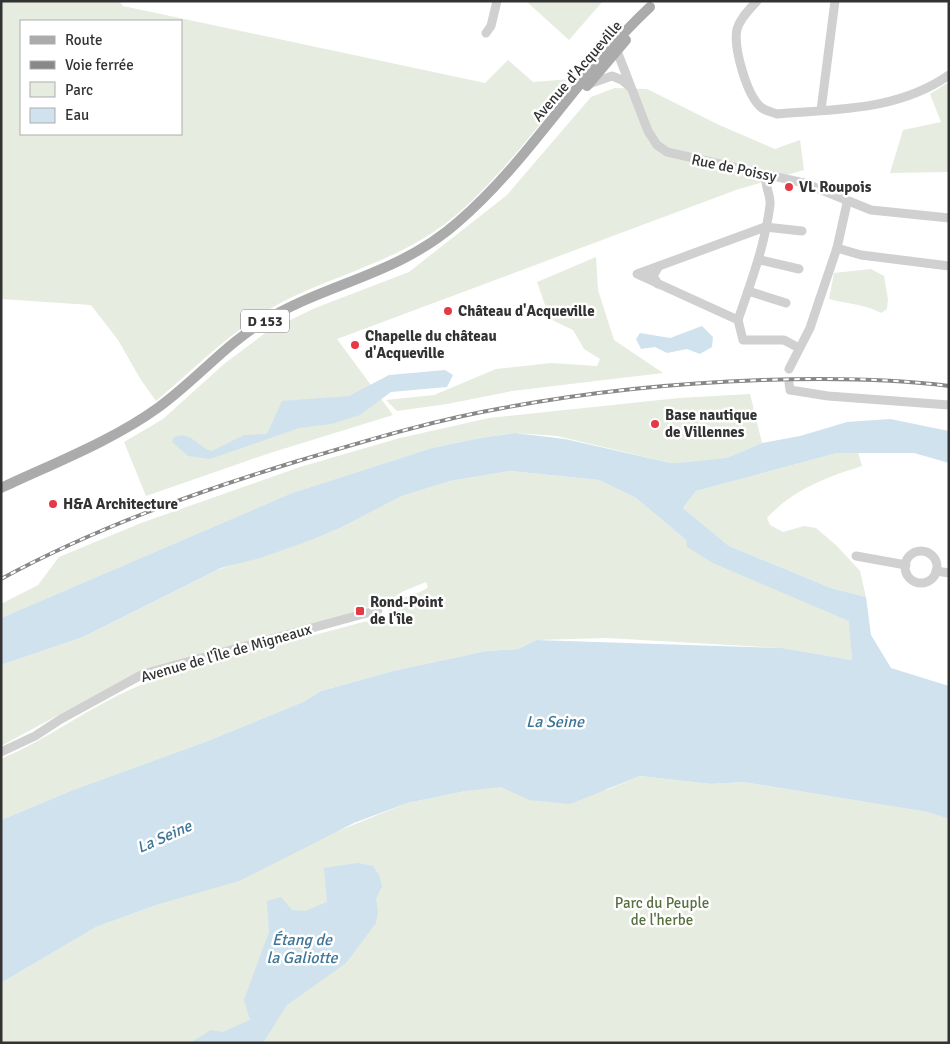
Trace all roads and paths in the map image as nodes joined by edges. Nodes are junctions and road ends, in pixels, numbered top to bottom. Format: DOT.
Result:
graph roads {
  1 [pos="497,1"];
  2 [pos="757,1"];
  3 [pos="836,1"];
  4 [pos="653,4"];
  5 [pos="486,33"];
  6 [pos="617,51"];
  7 [pos="600,63"];
  8 [pos="624,72"];
  9 [pos="949,75"];
  10 [pos="612,76"];
  11 [pos="588,84"];
  12 [pos="629,86"];
  13 [pos="821,110"];
  14 [pos="539,136"];
  15 [pos="766,175"];
  16 [pos="847,203"];
  17 [pos="949,218"];
  18 [pos="766,226"];
  19 [pos="802,231"];
  20 [pos="837,248"];
  21 [pos="760,260"];
  22 [pos="659,266"];
  23 [pos="949,266"];
  24 [pos="799,269"];
  25 [pos="658,284"];
  26 [pos="748,290"];
  27 [pos="786,303"];
  28 [pos="738,320"];
  29 [pos="799,348"];
  30 [pos="789,369"];
  31 [pos="790,386"];
  32 [pos="949,405"];
  33 [pos="1,489"];
  34 [pos="856,556"];
  35 [pos="906,565"];
  36 [pos="936,571"];
  37 [pos="949,573"];
  38 [pos="378,610"];
  39 [pos="1,752"];
  1 -- 5 [label="street"];
  2 -- 13 [label="street"];
  3 -- 13 [label="street"];
  4 -- 6 [label="main road, Avenue d'Acqueville / D 153"];
  4 -- 7 [label="main road, D 153"];
  6 -- 7 [label="main road, Avenue d'Acqueville / D 153"];
  6 -- 8 [label="street, Rue de Poissy"];
  7 -- 8 [label="street"];
  7 -- 10 [label="street"];
  7 -- 11 [label="main road, Avenue d'Acqueville / D 153"];
  7 -- 14 [label="main road, D 153"];
  8 -- 12 [label="street, Rue de Poissy"];
  9 -- 13 [label="street"];
  10 -- 11 [label="street"];
  10 -- 12 [label="street"];
  11 -- 14 [label="main road, Avenue d'Acqueville / D 153"];
  12 -- 15 [label="street, Rue de Poissy"];
  14 -- 33 [label="main road, D 153"];
  15 -- 16 [label="street, Rue de Poissy"];
  15 -- 18 [label="street"];
  16 -- 17 [label="street, Rue de Poissy"];
  16 -- 20 [label="street"];
  18 -- 19 [label="street"];
  18 -- 21 [label="street"];
  18 -- 22 [label="street"];
  20 -- 23 [label="street"];
  20 -- 29 [label="street"];
  21 -- 24 [label="street"];
  21 -- 26 [label="street"];
  22 -- 25 [label="street"];
  22 -- 25 [label="street"];
  25 -- 28 [label="street"];
  26 -- 27 [label="street"];
  26 -- 28 [label="street"];
  28 -- 29 [label="street"];
  29 -- 30 [label="street"];
  31 -- 32 [label="street"];
  34 -- 35 [label="street"];
  35 -- 36 [label="street"];
  35 -- 36 [label="street"];
  36 -- 37 [label="street"];
  38 -- 39 [label="street, Avenue de l'Île de Migneaux"];
}
